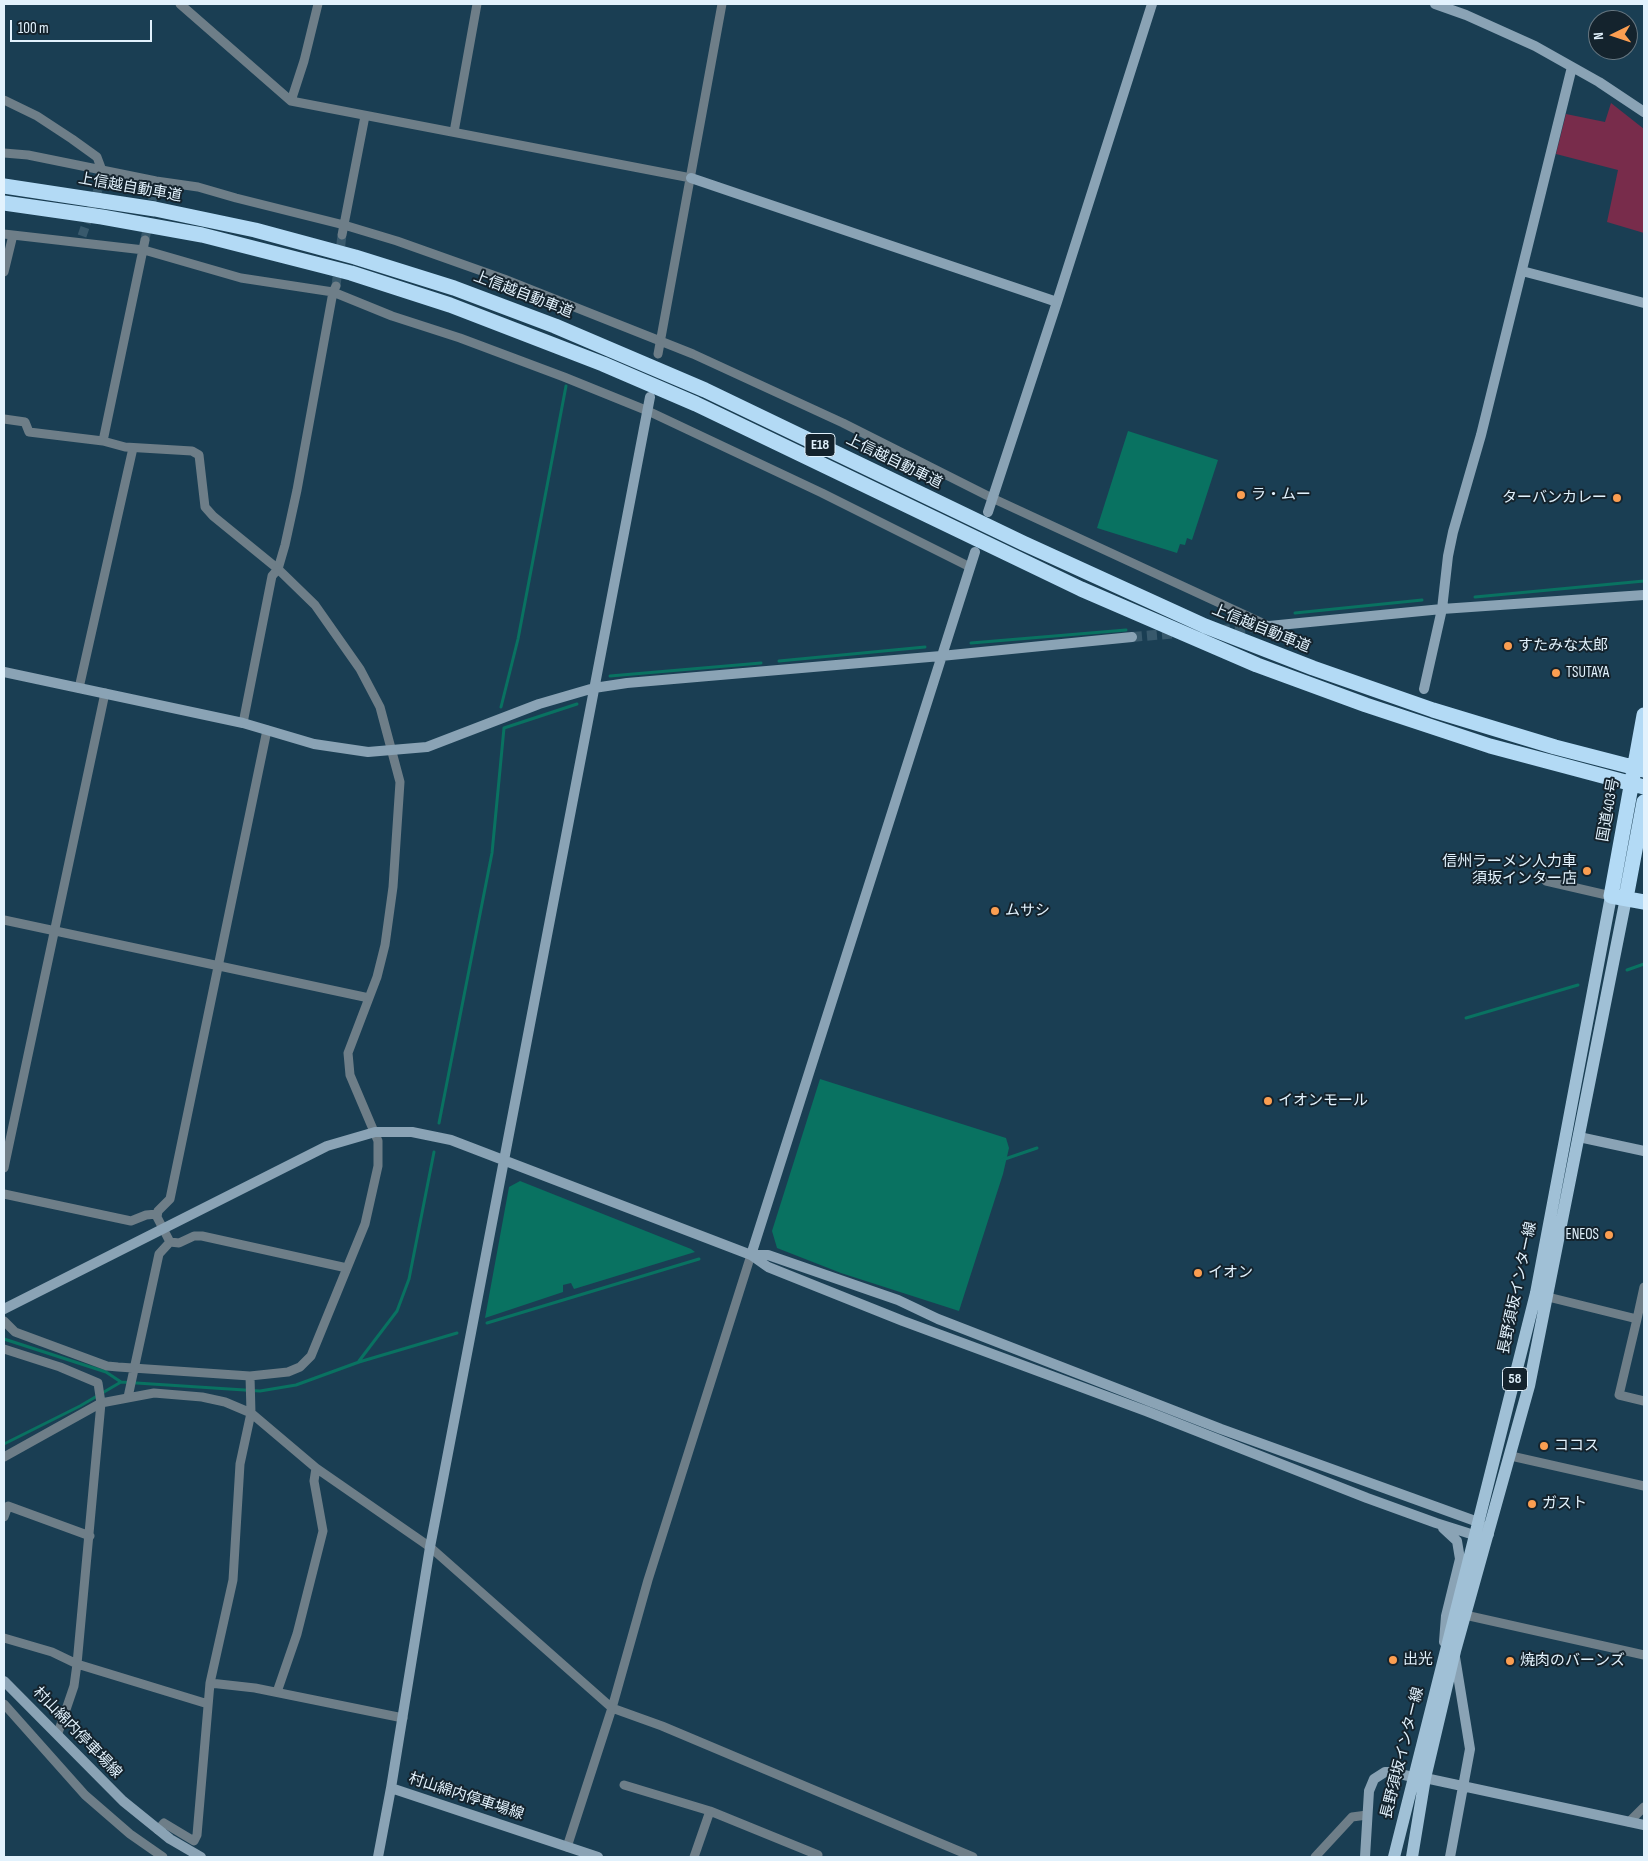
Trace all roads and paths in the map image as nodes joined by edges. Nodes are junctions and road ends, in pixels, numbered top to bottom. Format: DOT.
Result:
graph roads {
  1 [pos="180,4"];
  2 [pos="318,4"];
  3 [pos="477,4"];
  4 [pos="722,4"];
  5 [pos="1152,4"];
  6 [pos="1435,4"];
  7 [pos="1572,66"];
  8 [pos="4,100"];
  9 [pos="291,101"];
  10 [pos="1644,112"];
  11 [pos="365,116"];
  12 [pos="454,132"];
  13 [pos="4,153"];
  14 [pos="103,173"];
  15 [pos="691,178"];
  16 [pos="4,186"];
  17 [pos="4,203"];
  18 [pos="344,224"];
  19 [pos="8,235"];
  20 [pos="342,235"];
  21 [pos="144,240"];
  22 [pos="144,250"];
  23 [pos="4,272"];
  24 [pos="1522,272"];
  25 [pos="334,289"];
  26 [pos="1057,302"];
  27 [pos="1644,303"];
  28 [pos="660,341"];
  29 [pos="658,354"];
  30 [pos="650,397"];
  31 [pos="648,411"];
  32 [pos="4,419"];
  33 [pos="103,442"];
  34 [pos="133,448"];
  35 [pos="992,498"];
  36 [pos="988,512"];
  37 [pos="975,552"];
  38 [pos="970,567"];
  39 [pos="278,569"];
  40 [pos="1644,595"];
  41 [pos="1442,609"];
  42 [pos="1269,626"];
  43 [pos="1132,637"];
  44 [pos="941,656"];
  45 [pos="4,672"];
  46 [pos="79,688"];
  47 [pos="594,688"];
  48 [pos="1424,689"];
  49 [pos="104,693"];
  50 [pos="1644,714"];
  51 [pos="243,722"];
  52 [pos="267,730"];
  53 [pos="392,750"];
  54 [pos="1644,769"];
  55 [pos="1644,787"];
  56 [pos="1644,802"];
  57 [pos="1546,881"];
  58 [pos="1611,896"];
  59 [pos="1626,898"];
  60 [pos="1644,902"];
  61 [pos="4,920"];
  62 [pos="54,932"];
  63 [pos="216,966"];
  64 [pos="368,998"];
  65 [pos="374,1132"];
  66 [pos="1579,1137"];
  67 [pos="1644,1151"];
  68 [pos="503,1161"];
  69 [pos="4,1168"];
  70 [pos="4,1194"];
  71 [pos="157,1214"];
  72 [pos="163,1229"];
  73 [pos="170,1242"];
  74 [pos="751,1255"];
  75 [pos="347,1268"];
  76 [pos="1644,1287"];
  77 [pos="1548,1297"];
  78 [pos="4,1309"];
  79 [pos="1638,1319"];
  80 [pos="4,1322"];
  81 [pos="4,1349"];
  82 [pos="132,1370"];
  83 [pos="250,1379"];
  84 [pos="128,1394"];
  85 [pos="1644,1401"];
  86 [pos="101,1402"];
  87 [pos="250,1412"];
  88 [pos="1511,1456"];
  89 [pos="4,1457"];
  90 [pos="316,1468"];
  91 [pos="1644,1486"];
  92 [pos="4,1517"];
  93 [pos="1478,1522"];
  94 [pos="1436,1524"];
  95 [pos="1489,1534"];
  96 [pos="1474,1535"];
  97 [pos="90,1536"];
  98 [pos="430,1548"];
  99 [pos="1465,1615"];
  100 [pos="4,1638"];
  101 [pos="1455,1651"];
  102 [pos="1644,1655"];
  103 [pos="1443,1658"];
  104 [pos="77,1664"];
  105 [pos="4,1681"];
  106 [pos="210,1683"];
  107 [pos="277,1692"];
  108 [pos="4,1704"];
  109 [pos="208,1704"];
  110 [pos="612,1708"];
  111 [pos="403,1718"];
  112 [pos="58,1733"];
  113 [pos="1419,1778"];
  114 [pos="624,1785"];
  115 [pos="1465,1787"];
  116 [pos="391,1788"];
  117 [pos="1644,1807"];
  118 [pos="710,1811"];
  119 [pos="1367,1815"];
  120 [pos="1629,1822"];
  121 [pos="1644,1825"];
  122 [pos="158,1830"];
  123 [pos="567,1847"];
  124 [pos="818,1855"];
  125 [pos="163,1857"];
  126 [pos="201,1857"];
  127 [pos="378,1857"];
  128 [pos="598,1857"];
  129 [pos="694,1857"];
  130 [pos="972,1857"];
  131 [pos="1315,1857"];
  132 [pos="1365,1857"];
  133 [pos="1394,1857"];
  134 [pos="1412,1857"];
  135 [pos="1450,1857"];
  1 -- 9 [label="street"];
  2 -- 9 [label="street"];
  3 -- 12 [label="street"];
  4 -- 15 [label="street"];
  5 -- 26 [label="street"];
  6 -- 7 [label="street"];
  7 -- 10 [label="street"];
  7 -- 24 [label="street"];
  8 -- 14 [label="street"];
  9 -- 11 [label="street"];
  11 -- 12 [label="street"];
  11 -- 18 [label="street"];
  12 -- 15 [label="street"];
  13 -- 14 [label="street"];
  14 -- 18 [label="street"];
  15 -- 26 [label="street"];
  15 -- 28 [label="street"];
  16 -- 54 [label="highway, 上信越自動車道 / E18"];
  17 -- 55 [label="highway, E18"];
  18 -- 20 [label="street"];
  18 -- 28 [label="street"];
  19 -- 22 [label="street"];
  19 -- 23 [label="street"];
  21 -- 22 [label="street"];
  22 -- 25 [label="street"];
  22 -- 33 [label="street"];
  24 -- 27 [label="street"];
  24 -- 41 [label="street"];
  25 -- 31 [label="street"];
  25 -- 39 [label="street"];
  26 -- 35 [label="street"];
  28 -- 29 [label="street"];
  28 -- 35 [label="street"];
  30 -- 31 [label="street"];
  31 -- 38 [label="street"];
  31 -- 47 [label="street"];
  32 -- 33 [label="street"];
  33 -- 34 [label="street"];
  34 -- 39 [label="street"];
  34 -- 46 [label="street"];
  35 -- 36 [label="street"];
  35 -- 42 [label="street"];
  37 -- 38 [label="street"];
  38 -- 44 [label="street"];
  39 -- 51 [label="street"];
  39 -- 53 [label="street"];
  40 -- 41 [label="street"];
  41 -- 42 [label="street"];
  41 -- 48 [label="street"];
  43 -- 44 [label="street"];
  44 -- 47 [label="street"];
  44 -- 74 [label="street"];
  45 -- 46 [label="street"];
  46 -- 49 [label="street"];
  47 -- 53 [label="street"];
  47 -- 68 [label="street"];
  49 -- 51 [label="street"];
  49 -- 62 [label="street"];
  50 -- 58 [label="highway, 国道403号"];
  51 -- 52 [label="street"];
  52 -- 53 [label="street"];
  52 -- 63 [label="street"];
  53 -- 64 [label="street"];
  56 -- 59 [label="highway"];
  57 -- 58 [label="street"];
  58 -- 59 [label="highway"];
  58 -- 93 [label="main road, 長野須坂インター線 / 58"];
  59 -- 60 [label="highway"];
  59 -- 66 [label="main road, 長野須坂インター線 / 58"];
  61 -- 62 [label="street"];
  62 -- 63 [label="street"];
  62 -- 69 [label="street"];
  63 -- 64 [label="street"];
  63 -- 71 [label="street"];
  64 -- 65 [label="street"];
  65 -- 68 [label="street"];
  65 -- 72 [label="street"];
  65 -- 75 [label="street"];
  66 -- 67 [label="street"];
  66 -- 77 [label="main road, 長野須坂インター線 / 58"];
  68 -- 74 [label="street"];
  68 -- 98 [label="street"];
  70 -- 71 [label="street"];
  71 -- 72 [label="street"];
  72 -- 73 [label="street"];
  72 -- 78 [label="street"];
  73 -- 75 [label="street"];
  73 -- 82 [label="street"];
  74 -- 93 [label="street"];
  74 -- 94 [label="street"];
  74 -- 110 [label="street"];
  75 -- 83 [label="street"];
  76 -- 79 [label="street"];
  77 -- 79 [label="street"];
  77 -- 88 [label="main road, 長野須坂インター線 / 58"];
  79 -- 85 [label="street"];
  80 -- 82 [label="street"];
  81 -- 86 [label="street"];
  82 -- 83 [label="street"];
  82 -- 84 [label="street"];
  83 -- 87 [label="street"];
  84 -- 86 [label="street"];
  84 -- 87 [label="street"];
  86 -- 89 [label="street"];
  86 -- 97 [label="street"];
  87 -- 90 [label="street"];
  87 -- 106 [label="street"];
  88 -- 91 [label="street"];
  88 -- 95 [label="main road, 長野須坂インター線 / 58"];
  90 -- 98 [label="street"];
  90 -- 107 [label="street"];
  92 -- 97 [label="street"];
  93 -- 95 [label="street"];
  93 -- 96 [label="main road, 長野須坂インター線 / 58"];
  94 -- 96 [label="street"];
  94 -- 103 [label="street"];
  95 -- 96 [label="street"];
  95 -- 99 [label="main road, 長野須坂インター線 / 58"];
  96 -- 103 [label="main road, 長野須坂インター線 / 58"];
  97 -- 104 [label="street"];
  98 -- 110 [label="street"];
  98 -- 111 [label="street"];
  99 -- 101 [label="main road, 長野須坂インター線 / 58"];
  99 -- 102 [label="street"];
  100 -- 104 [label="street"];
  101 -- 113 [label="main road, 長野須坂インター線 / 58"];
  101 -- 115 [label="street"];
  103 -- 113 [label="main road, 長野須坂インター線 / 58"];
  104 -- 109 [label="street"];
  104 -- 112 [label="street"];
  105 -- 112 [label="street, 村山綿内停車場線"];
  106 -- 107 [label="street"];
  106 -- 109 [label="street"];
  107 -- 111 [label="street"];
  108 -- 125 [label="street"];
  109 -- 122 [label="street"];
  110 -- 123 [label="street"];
  110 -- 130 [label="street"];
  111 -- 116 [label="street"];
  112 -- 122 [label="street, 村山綿内停車場線"];
  113 -- 115 [label="street"];
  113 -- 119 [label="street"];
  113 -- 133 [label="main road, 長野須坂インター線 / 58"];
  113 -- 134 [label="main road, 長野須坂インター線 / 58"];
  114 -- 118 [label="street"];
  115 -- 120 [label="street"];
  115 -- 135 [label="street"];
  116 -- 123 [label="street, 村山綿内停車場線"];
  116 -- 127 [label="street, 村山綿内停車場線"];
  117 -- 120 [label="street"];
  118 -- 124 [label="street"];
  118 -- 129 [label="street"];
  119 -- 131 [label="street"];
  119 -- 132 [label="street"];
  120 -- 121 [label="street"];
  122 -- 126 [label="street, 村山綿内停車場線"];
  123 -- 128 [label="street, 村山綿内停車場線"];
}
